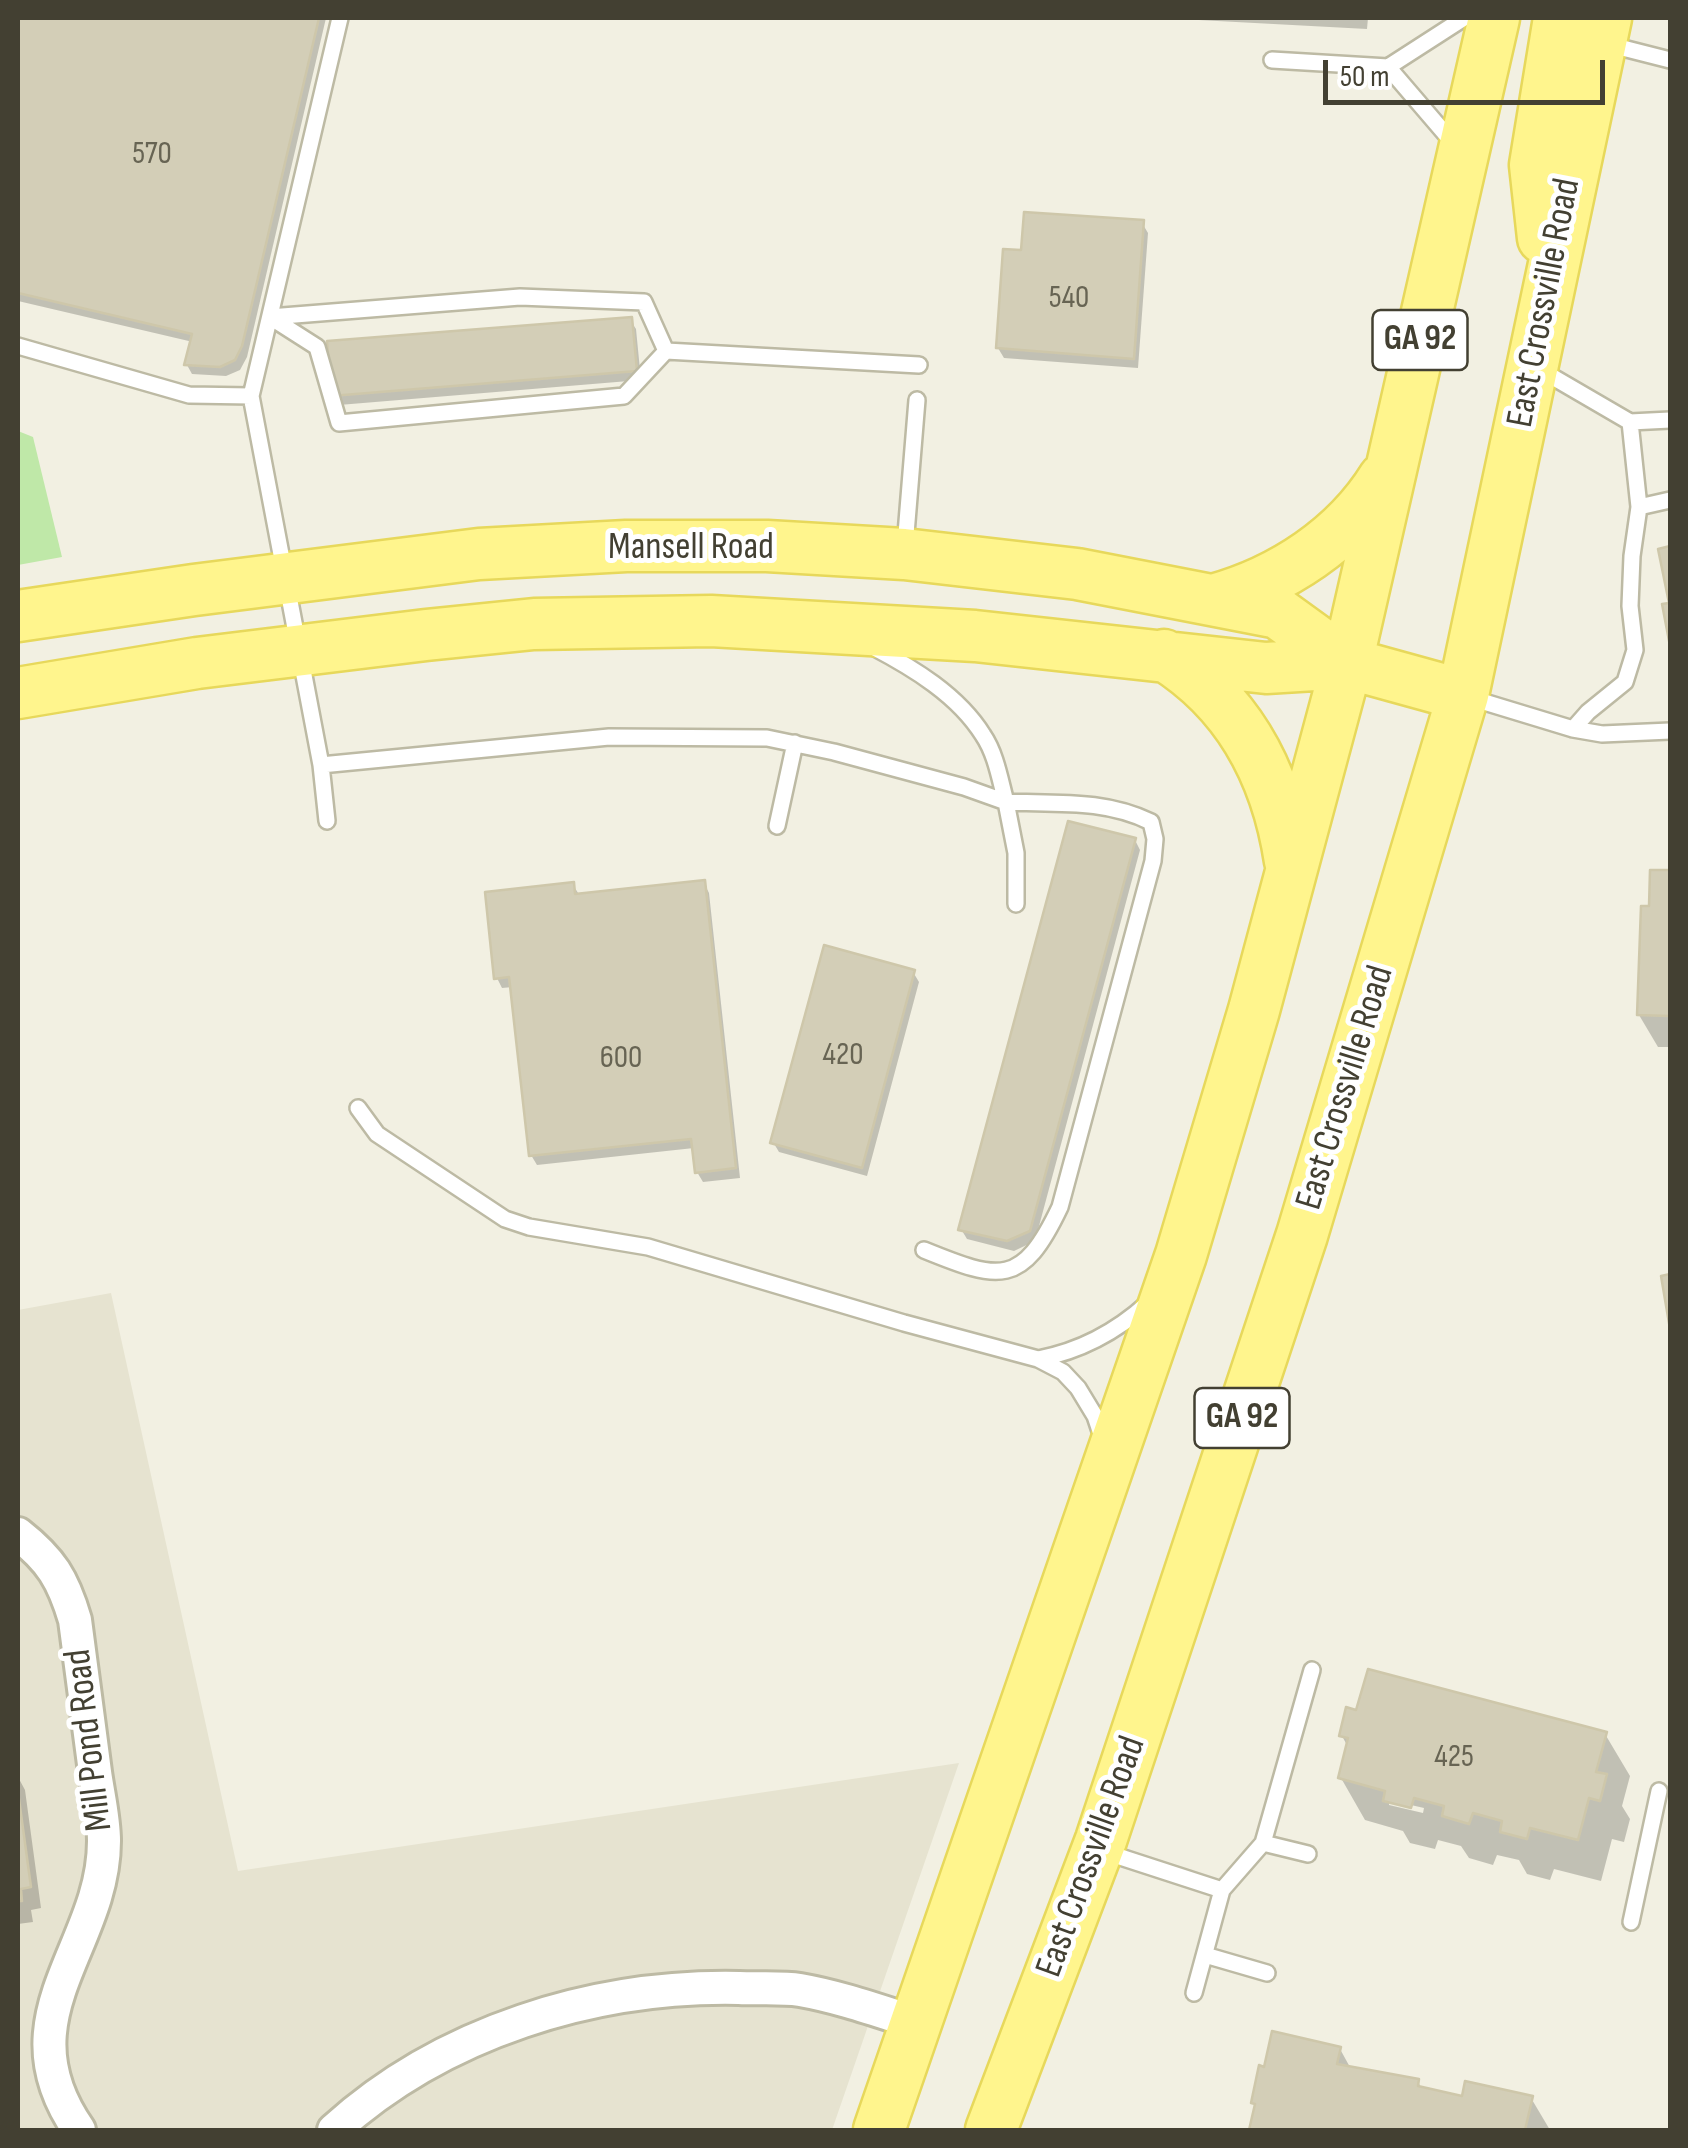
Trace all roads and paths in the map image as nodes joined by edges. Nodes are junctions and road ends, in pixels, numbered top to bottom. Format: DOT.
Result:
graph roads {
  1 [pos="340,18"];
  2 [pos="1464,18"];
  3 [pos="1494,18"];
  4 [pos="1588,26"];
  5 [pos="1272,60"];
  6 [pos="1670,60"];
  7 [pos="1388,67"];
  8 [pos="1463,155"];
  9 [pos="270,317"];
  10 [pos="18,346"];
  11 [pos="666,351"];
  12 [pos="920,364"];
  13 [pos="1534,366"];
  14 [pos="251,396"];
  15 [pos="917,400"];
  16 [pos="1670,420"];
  17 [pos="1630,422"];
  18 [pos="1392,465"];
  19 [pos="1670,500"];
  20 [pos="1639,507"];
  21 [pos="904,554"];
  22 [pos="284,578"];
  23 [pos="1211,600"];
  24 [pos="18,616"];
  25 [pos="834,626"];
  26 [pos="300,649"];
  27 [pos="1164,655"];
  28 [pos="1347,663"];
  29 [pos="18,692"];
  30 [pos="1463,695"];
  31 [pos="1573,729"];
  32 [pos="1670,731"];
  33 [pos="795,743"];
  34 [pos="321,765"];
  35 [pos="1006,802"];
  36 [pos="327,820"];
  37 [pos="776,826"];
  38 [pos="1291,869"];
  39 [pos="1016,904"];
  40 [pos="358,1108"];
  41 [pos="924,1250"];
  42 [pos="1181,1255"];
  43 [pos="1038,1359"];
  44 [pos="1108,1468"];
  45 [pos="18,1534"];
  46 [pos="1312,1670"];
  47 [pos="1659,1790"];
  48 [pos="1262,1842"];
  49 [pos="1098,1850"];
  50 [pos="1308,1854"];
  51 [pos="1222,1890"];
  52 [pos="1631,1922"];
  53 [pos="1205,1955"];
  54 [pos="1267,1974"];
  55 [pos="1194,1992"];
  56 [pos="917,2023"];
  57 [pos="79,2130"];
  58 [pos="334,2130"];
  59 [pos="879,2130"];
  60 [pos="990,2130"];
  1 -- 9 [label="lane"];
  2 -- 7 [label="lane"];
  3 -- 8 [label="main road, GA 92"];
  4 -- 6 [label="lane"];
  4 -- 13 [label="main road, East Crossville Road / GA 92"];
  5 -- 7 [label="lane"];
  7 -- 8 [label="lane"];
  8 -- 18 [label="main road, GA 92"];
  9 -- 11 [label="lane"];
  9 -- 11 [label="lane"];
  9 -- 14 [label="lane"];
  10 -- 14 [label="lane"];
  11 -- 12 [label="lane"];
  13 -- 17 [label="lane"];
  13 -- 30 [label="main road, East Crossville Road / GA 92"];
  14 -- 22 [label="lane"];
  15 -- 21 [label="lane"];
  16 -- 17 [label="lane"];
  17 -- 20 [label="lane"];
  18 -- 23 [label="main road"];
  18 -- 28 [label="main road, GA 92"];
  19 -- 20 [label="lane"];
  20 -- 31 [label="lane"];
  21 -- 22 [label="main road, Mansell Road"];
  21 -- 23 [label="main road, Mansell Road"];
  22 -- 24 [label="main road, Mansell Road"];
  22 -- 26 [label="lane"];
  23 -- 28 [label="main road, Mansell Road"];
  25 -- 26 [label="main road, Mansell Road"];
  25 -- 27 [label="main road, Mansell Road"];
  25 -- 35 [label="lane"];
  26 -- 29 [label="main road, Mansell Road"];
  26 -- 34 [label="lane"];
  27 -- 28 [label="main road, Mansell Road"];
  27 -- 38 [label="main road"];
  28 -- 30 [label="main road, Mansell Road"];
  28 -- 38 [label="main road, GA 92"];
  30 -- 31 [label="lane"];
  30 -- 49 [label="main road, East Crossville Road / GA 92"];
  31 -- 32 [label="lane"];
  33 -- 34 [label="lane"];
  33 -- 35 [label="lane"];
  33 -- 37 [label="lane"];
  34 -- 36 [label="lane"];
  35 -- 39 [label="lane"];
  35 -- 41 [label="lane"];
  38 -- 42 [label="main road, GA 92"];
  40 -- 43 [label="lane"];
  42 -- 43 [label="lane"];
  42 -- 44 [label="main road, GA 92"];
  43 -- 44 [label="lane"];
  44 -- 56 [label="main road, GA 92"];
  45 -- 57 [label="street, Mill Pond Road"];
  46 -- 48 [label="lane"];
  47 -- 52 [label="lane"];
  48 -- 50 [label="lane"];
  48 -- 51 [label="lane"];
  49 -- 51 [label="lane"];
  49 -- 60 [label="main road, East Crossville Road / GA 92"];
  51 -- 53 [label="lane"];
  53 -- 54 [label="lane"];
  53 -- 55 [label="lane"];
  56 -- 58 [label="street"];
  56 -- 59 [label="main road, GA 92"];
}
